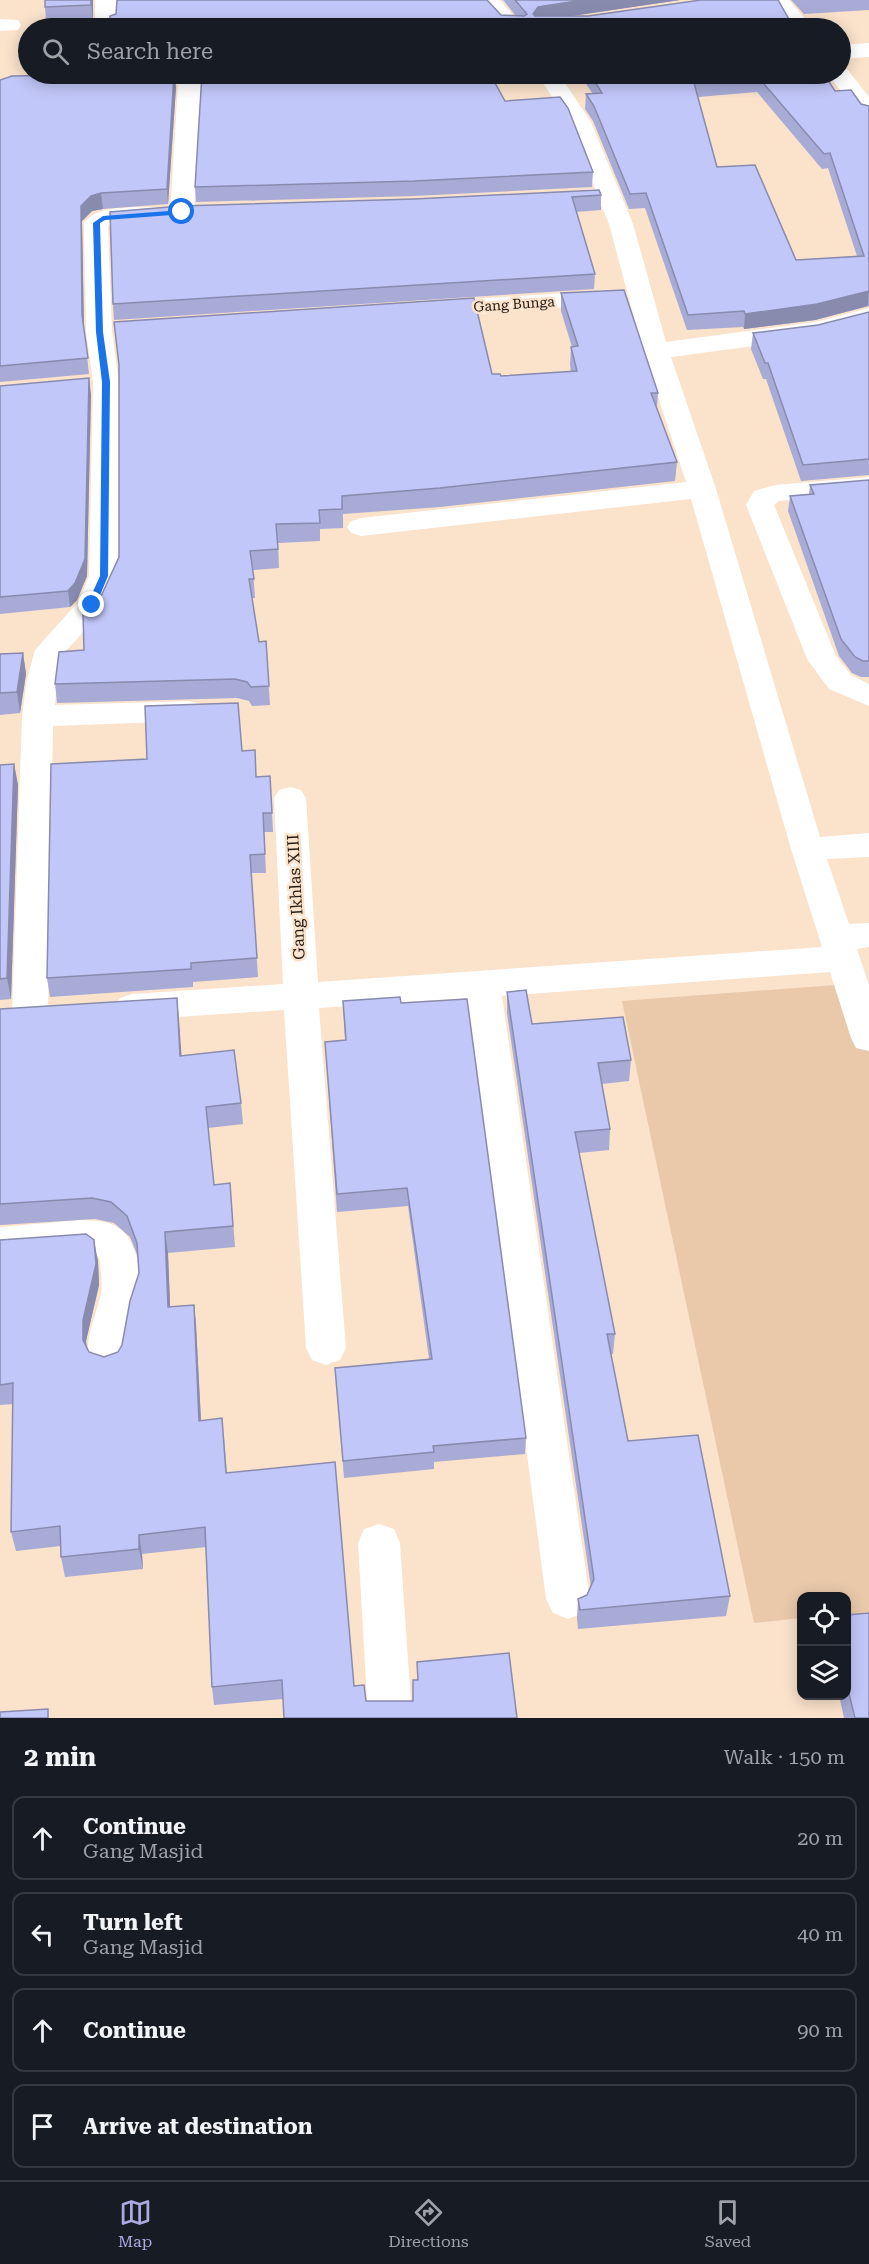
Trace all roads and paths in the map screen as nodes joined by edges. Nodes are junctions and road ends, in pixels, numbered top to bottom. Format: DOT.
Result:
graph roads {
  1 [pos="106,0"];
  2 [pos="488,0"];
  3 [pos="778,0"];
  4 [pos="105,18"];
  5 [pos="504,18"];
  6 [pos="793,18"];
  7 [pos="869,50"];
  8 [pos="851,51"];
  9 [pos="190,84"];
  10 [pos="555,84"];
  11 [pos="847,84"];
  12 [pos="869,112"];
  13 [pos="609,195"];
  14 [pos="529,199"];
  15 [pos="640,296"];
  16 [pos="405,311"];
  17 [pos="869,316"];
  18 [pos="656,351"];
  19 [pos="869,484"];
  20 [pos="702,489"];
  21 [pos="361,527"];
  22 [pos="869,696"];
  23 [pos="214,710"];
  24 [pos="38,716"];
  25 [pos="290,798"];
  26 [pos="869,845"];
  27 [pos="807,849"];
  28 [pos="849,943"];
  29 [pos="483,984"];
  30 [pos="301,996"];
  31 [pos="101,1009"];
  32 [pos="65,1011"];
  33 [pos="15,1014"];
  34 [pos="869,1038"];
  35 [pos="0,1243"];
  36 [pos="326,1348"];
  37 [pos="107,1358"];
  38 [pos="379,1543"];
  39 [pos="568,1599"];
  40 [pos="390,1718"];
  1 -- 4 [label="street"];
  2 -- 5 [label="street"];
  3 -- 6 [label="street"];
  7 -- 8 [label="street"];
  9 -- 24 [label="street"];
  10 -- 13 [label="street"];
  11 -- 12 [label="street"];
  13 -- 14 [label="street"];
  13 -- 15 [label="street"];
  15 -- 16 [label="street, Gang Bunga"];
  15 -- 18 [label="street"];
  17 -- 18 [label="street"];
  18 -- 20 [label="street"];
  19 -- 22 [label="street"];
  20 -- 21 [label="street"];
  20 -- 27 [label="street"];
  23 -- 24 [label="street"];
  24 -- 33 [label="street"];
  25 -- 30 [label="street, Gang Ikhlas XIII"];
  26 -- 27 [label="street"];
  27 -- 28 [label="street"];
  28 -- 29 [label="street"];
  28 -- 34 [label="street"];
  29 -- 30 [label="street"];
  29 -- 39 [label="street"];
  30 -- 31 [label="street"];
  30 -- 36 [label="street, Gang Ikhlas XIII"];
  32 -- 33 [label="street"];
  35 -- 37 [label="street"];
  38 -- 40 [label="street"];
}
